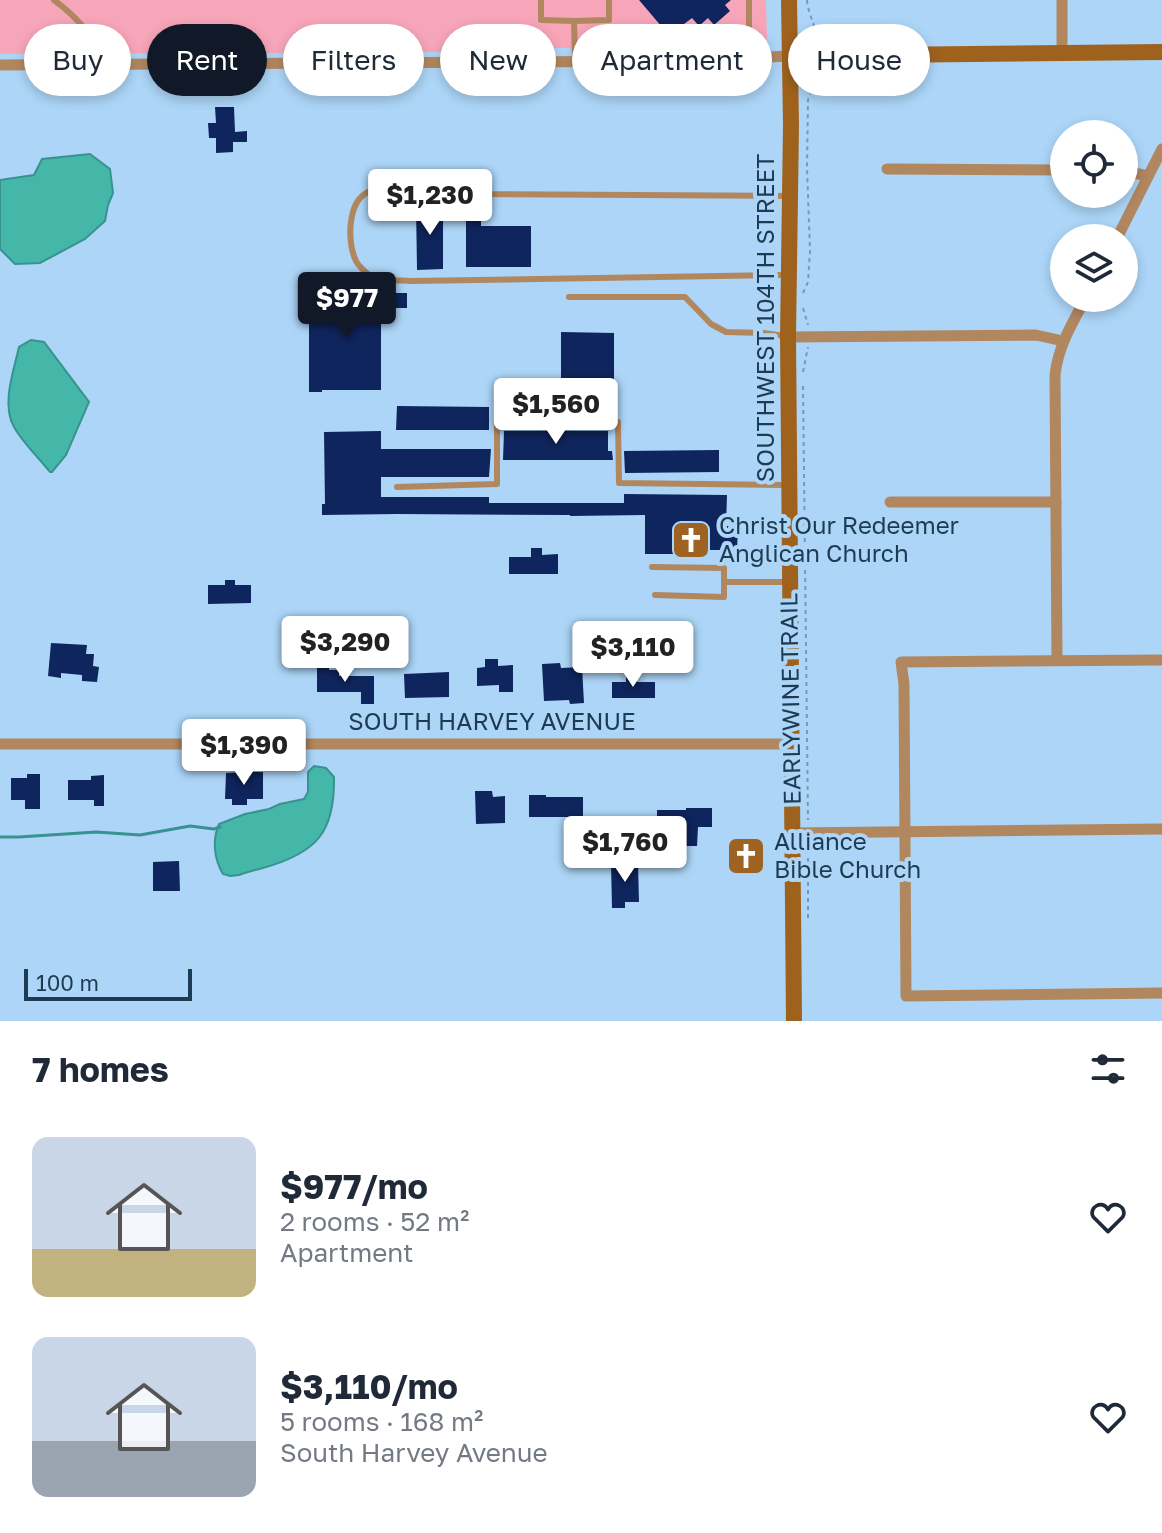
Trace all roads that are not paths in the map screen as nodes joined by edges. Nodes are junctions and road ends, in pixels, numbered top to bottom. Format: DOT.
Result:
graph roads {
  1 [pos="54,0"];
  2 [pos="541,0"];
  3 [pos="609,0"];
  4 [pos="749,0"];
  5 [pos="789,0"];
  6 [pos="1062,0"];
  7 [pos="574,21"];
  8 [pos="82,24"];
  9 [pos="574,24"];
  10 [pos="749,24"];
  11 [pos="789,24"];
  12 [pos="1162,52"];
  13 [pos="1062,53"];
  14 [pos="930,55"];
  15 [pos="572,62"];
  16 [pos="0,65"];
  17 [pos="24,65"];
  18 [pos="131,65"];
  19 [pos="790,96"];
  20 [pos="1162,149"];
  21 [pos="887,169"];
  22 [pos="1050,170"];
  23 [pos="1138,174"];
  24 [pos="1148,176"];
  25 [pos="790,196"];
  26 [pos="1124,224"];
  27 [pos="789,275"];
  28 [pos="569,297"];
  29 [pos="1079,312"];
  30 [pos="788,337"];
  31 [pos="1063,341"];
  32 [pos="618,440"];
  33 [pos="629,440"];
  34 [pos="790,485"];
  35 [pos="397,487"];
  36 [pos="890,502"];
  37 [pos="1056,502"];
  38 [pos="652,567"];
  39 [pos="724,582"];
  40 [pos="790,582"];
  41 [pos="655,595"];
  42 [pos="1057,659"];
  43 [pos="1162,660"];
  44 [pos="0,744"];
  45 [pos="792,744"];
  46 [pos="1162,829"];
  47 [pos="904,831"];
  48 [pos="800,833"];
  49 [pos="1162,993"];
  50 [pos="794,1021"];
  1 -- 8 [label="lane"];
  2 -- 7 [label="lane"];
  3 -- 7 [label="lane"];
  4 -- 10 [label="lane"];
  5 -- 11 [label="main road, SOUTHWEST 104TH STREET"];
  6 -- 13 [label="street"];
  7 -- 9 [label="lane"];
  12 -- 13 [label="main road"];
  13 -- 14 [label="main road"];
  15 -- 18 [label="street"];
  16 -- 17 [label="street"];
  19 -- 25 [label="main road, SOUTHWEST 104TH STREET"];
  20 -- 24 [label="street"];
  21 -- 22 [label="street"];
  23 -- 24 [label="street"];
  24 -- 26 [label="street"];
  25 -- 27 [label="main road, SOUTHWEST 104TH STREET"];
  25 -- 27 [label="lane"];
  27 -- 30 [label="main road, SOUTHWEST 104TH STREET"];
  28 -- 30 [label="lane"];
  29 -- 31 [label="street"];
  30 -- 31 [label="street"];
  30 -- 34 [label="main road, SOUTHWEST 104TH STREET"];
  31 -- 37 [label="street"];
  32 -- 33 [label="lane"];
  32 -- 34 [label="lane"];
  32 -- 35 [label="lane"];
  34 -- 40 [label="main road, SOUTHWEST 104TH STREET"];
  36 -- 37 [label="street"];
  37 -- 42 [label="street"];
  38 -- 39 [label="lane"];
  39 -- 40 [label="lane"];
  39 -- 41 [label="lane"];
  40 -- 45 [label="main road, SOUTHWEST 104TH STREET"];
  42 -- 43 [label="street"];
  42 -- 47 [label="street"];
  44 -- 45 [label="street, SOUTH HARVEY AVENUE"];
  45 -- 48 [label="main road, SOUTHWEST 104TH STREET"];
  46 -- 47 [label="street"];
  47 -- 48 [label="street"];
  47 -- 49 [label="street"];
  48 -- 50 [label="main road, SOUTHWEST 104TH STREET"];
}
